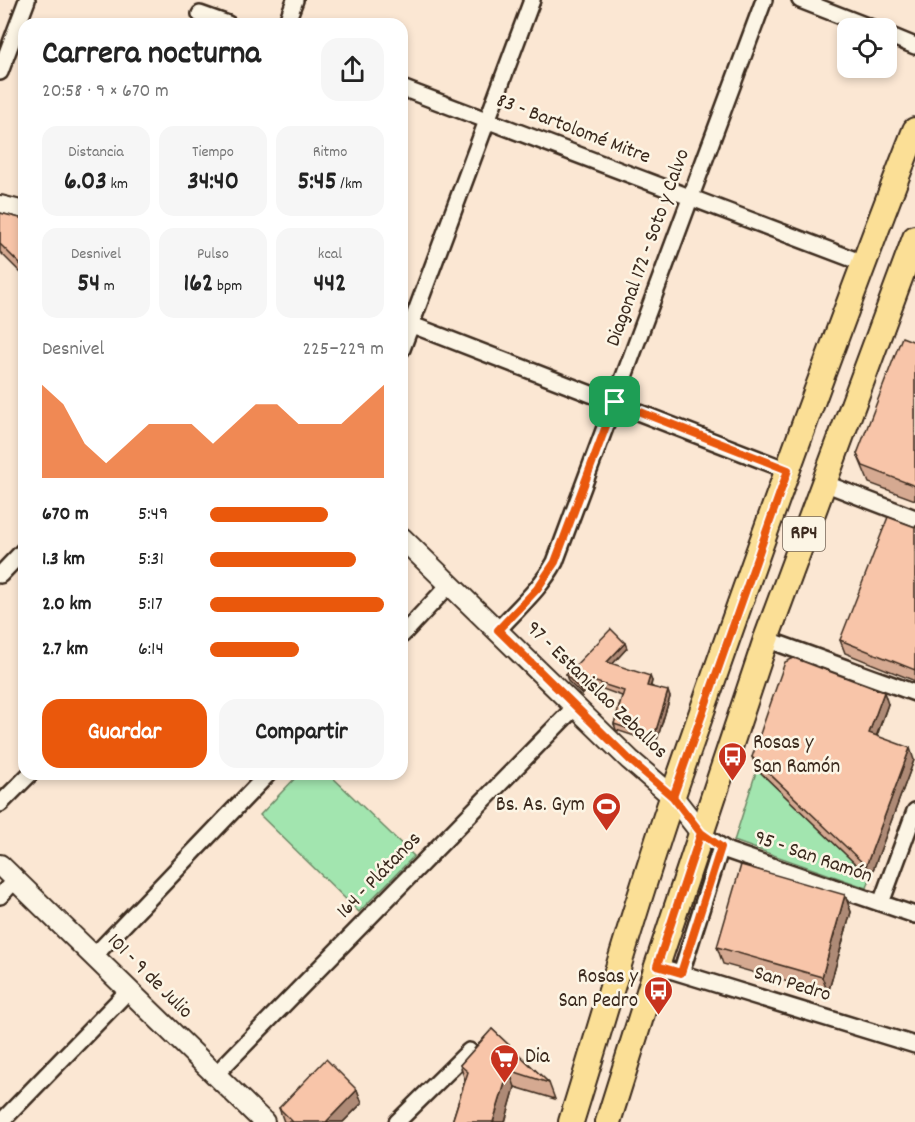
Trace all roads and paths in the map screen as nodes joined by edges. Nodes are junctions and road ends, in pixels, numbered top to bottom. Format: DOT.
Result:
graph roads {
  1 [pos="27,0"];
  2 [pos="295,0"];
  3 [pos="532,0"];
  4 [pos="764,0"];
  5 [pos="800,0"];
  6 [pos="200,14"];
  7 [pos="20,18"];
  8 [pos="211,18"];
  9 [pos="288,18"];
  10 [pos="846,18"];
  11 [pos="18,24"];
  12 [pos="897,39"];
  13 [pos="915,46"];
  14 [pos="0,72"];
  15 [pos="408,90"];
  16 [pos="488,120"];
  17 [pos="915,130"];
  18 [pos="689,198"];
  19 [pos="0,206"];
  20 [pos="18,210"];
  21 [pos="915,238"];
  22 [pos="863,263"];
  23 [pos="909,275"];
  24 [pos="408,320"];
  25 [pos="408,323"];
  26 [pos="615,402"];
  27 [pos="788,470"];
  28 [pos="824,483"];
  29 [pos="915,518"];
  30 [pos="408,544"];
  31 [pos="18,556"];
  32 [pos="0,574"];
  33 [pos="450,584"];
  34 [pos="408,628"];
  35 [pos="498,630"];
  36 [pos="766,639"];
  37 [pos="915,693"];
  38 [pos="576,706"];
  39 [pos="24,780"];
  40 [pos="262,780"];
  41 [pos="673,797"];
  42 [pos="0,804"];
  43 [pos="915,811"];
  44 [pos="701,833"];
  45 [pos="721,847"];
  46 [pos="0,865"];
  47 [pos="15,880"];
  48 [pos="0,896"];
  49 [pos="881,903"];
  50 [pos="915,915"];
  51 [pos="94,956"];
  52 [pos="657,966"];
  53 [pos="681,973"];
  54 [pos="128,991"];
  55 [pos="915,1045"];
  56 [pos="469,1051"];
  57 [pos="215,1075"];
  58 [pos="1,1122"];
  59 [pos="264,1122"];
  60 [pos="397,1122"];
  61 [pos="571,1122"];
  62 [pos="608,1122"];
  1 -- 7 [label="street"];
  2 -- 9 [label="street"];
  3 -- 16 [label="street"];
  4 -- 18 [label="street, Diagonal 172 - Soto y Calvo"];
  5 -- 10 [label="street"];
  6 -- 8 [label="street"];
  11 -- 14 [label="street"];
  12 -- 13 [label="street"];
  15 -- 16 [label="street, 83 - Bartolomé Mitre"];
  16 -- 18 [label="street, 83 - Bartolomé Mitre"];
  16 -- 24 [label="street"];
  17 -- 22 [label="main road, RP4"];
  18 -- 22 [label="street, 83 - Bartolomé Mitre"];
  18 -- 26 [label="street, Diagonal 172 - Soto y Calvo"];
  19 -- 20 [label="street"];
  21 -- 23 [label="main road, RP4"];
  22 -- 27 [label="main road, RP4"];
  23 -- 28 [label="main road, RP4"];
  25 -- 26 [label="street"];
  26 -- 27 [label="street"];
  26 -- 35 [label="street, Diagonal 172 - Soto y Calvo"];
  27 -- 41 [label="main road, RP4"];
  28 -- 29 [label="street"];
  28 -- 36 [label="main road, RP4"];
  30 -- 33 [label="street, 97 - Estanislao Zeballos"];
  31 -- 32 [label="street"];
  33 -- 34 [label="street"];
  33 -- 35 [label="street, 97 - Estanislao Zeballos"];
  35 -- 38 [label="street, 97 - Estanislao Zeballos"];
  36 -- 37 [label="street"];
  36 -- 44 [label="main road, RP4"];
  38 -- 41 [label="street, 97 - Estanislao Zeballos"];
  38 -- 57 [label="street, 164 - Plátanos"];
  39 -- 42 [label="street"];
  40 -- 51 [label="street"];
  41 -- 44 [label="street, 97 - Estanislao Zeballos"];
  41 -- 61 [label="main road, RP4"];
  43 -- 49 [label="street"];
  44 -- 45 [label="street, 95 - San Ramón"];
  44 -- 52 [label="main road, RP4"];
  45 -- 49 [label="street, 95 - San Ramón"];
  45 -- 53 [label="street"];
  46 -- 47 [label="street, 101 - 9 de Julio"];
  47 -- 48 [label="street"];
  47 -- 51 [label="street, 101 - 9 de Julio"];
  49 -- 50 [label="street, 95 - San Ramón"];
  51 -- 54 [label="street, 101 - 9 de Julio"];
  52 -- 53 [label="street, San Pedro"];
  52 -- 62 [label="main road, RP4"];
  53 -- 55 [label="street, San Pedro"];
  54 -- 57 [label="street, 101 - 9 de Julio"];
  54 -- 58 [label="street"];
  56 -- 60 [label="street"];
  57 -- 59 [label="street, 101 - 9 de Julio"];
}
